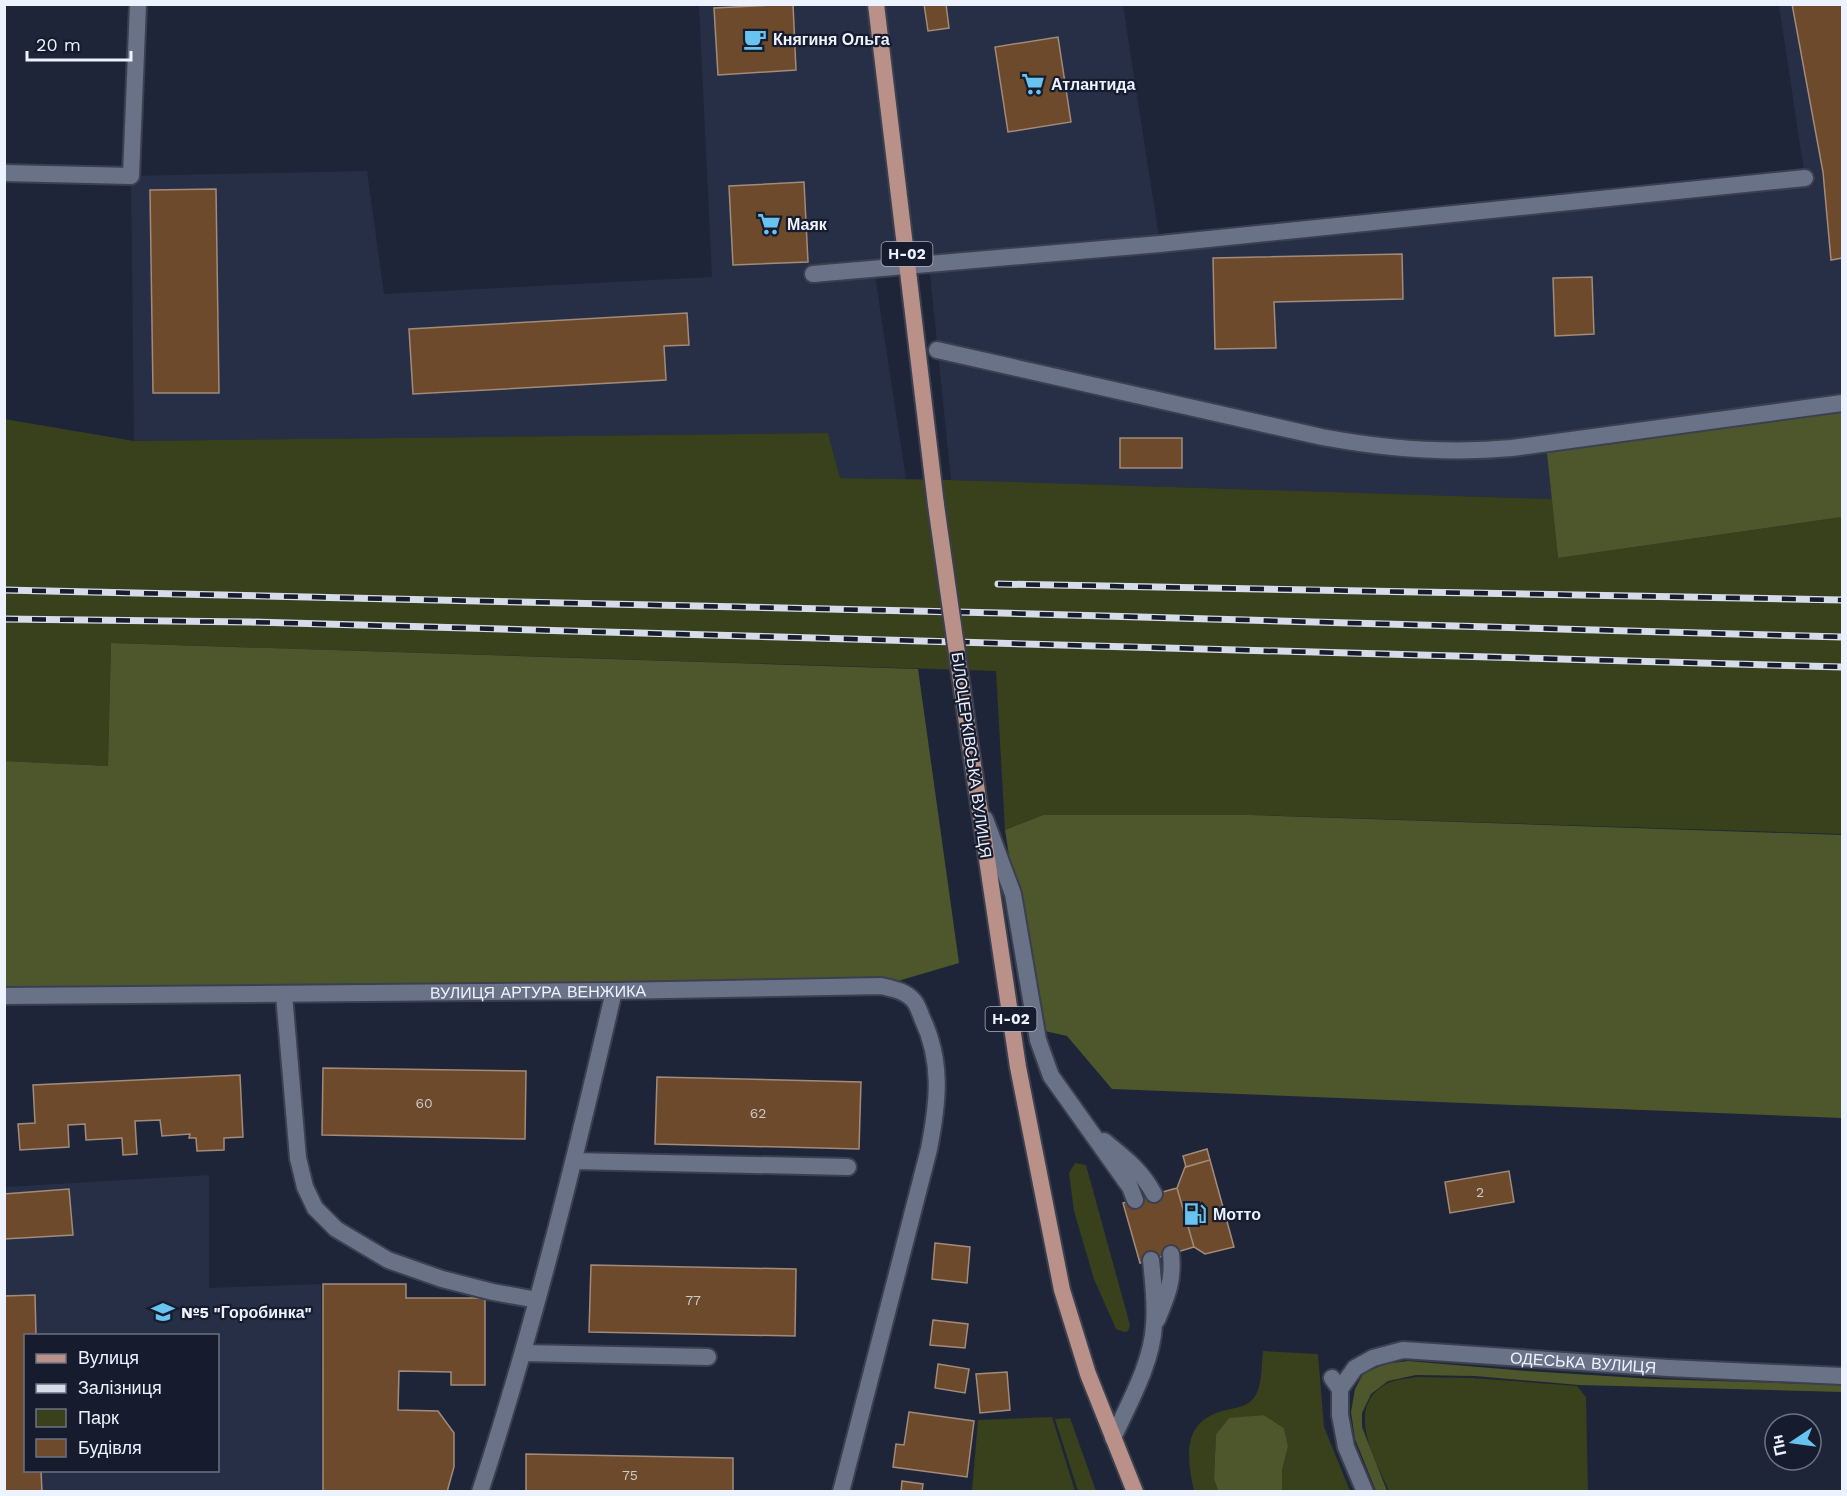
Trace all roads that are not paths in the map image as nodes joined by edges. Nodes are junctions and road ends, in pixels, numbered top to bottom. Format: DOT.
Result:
graph roads {
  1 [pos="138,4"];
  2 [pos="876,4"];
  3 [pos="4,173"];
  4 [pos="1805,178"];
  5 [pos="908,266"];
  6 [pos="813,273"];
  7 [pos="936,350"];
  8 [pos="1842,403"];
  9 [pos="978,800"];
  10 [pos="614,991"];
  11 [pos="284,994"];
  12 [pos="4,996"];
  13 [pos="1083,1123"];
  14 [pos="574,1161"];
  15 [pos="848,1167"];
  16 [pos="1154,1194"];
  17 [pos="1135,1200"];
  18 [pos="1171,1254"];
  19 [pos="1151,1260"];
  20 [pos="537,1300"];
  21 [pos="1154,1326"];
  22 [pos="523,1353"];
  23 [pos="708,1357"];
  24 [pos="1842,1376"];
  25 [pos="1113,1437"];
  26 [pos="480,1491"];
  27 [pos="841,1491"];
  28 [pos="1135,1491"];
  29 [pos="1365,1491"];
  1 -- 3 [label="street"];
  2 -- 5 [label="main road, БІЛОЦЕРКІВСЬКА ВУЛИЦЯ / Н-02"];
  4 -- 5 [label="street"];
  5 -- 6 [label="street"];
  5 -- 9 [label="main road, БІЛОЦЕРКІВСЬКА ВУЛИЦЯ / Н-02, bridge"];
  7 -- 8 [label="street"];
  9 -- 13 [label="street"];
  9 -- 25 [label="main road, БІЛОЦЕРКІВСЬКА ВУЛИЦЯ / Н-02"];
  10 -- 11 [label="street, ВУЛИЦЯ АРТУРА ВЕНЖИКА"];
  10 -- 14 [label="street"];
  10 -- 27 [label="street, ВУЛИЦЯ АРТУРА ВЕНЖИКА"];
  11 -- 12 [label="street, ВУЛИЦЯ АРТУРА ВЕНЖИКА"];
  11 -- 20 [label="street"];
  13 -- 16 [label="street"];
  13 -- 17 [label="street"];
  14 -- 15 [label="street"];
  14 -- 20 [label="street"];
  18 -- 21 [label="street"];
  19 -- 21 [label="street"];
  20 -- 22 [label="street"];
  21 -- 25 [label="street"];
  22 -- 23 [label="street"];
  22 -- 26 [label="street"];
  24 -- 29 [label="street, ОДЕСЬКА ВУЛИЦЯ"];
  25 -- 28 [label="main road, БІЛОЦЕРКІВСЬКА ВУЛИЦЯ / Н-02"];
}
